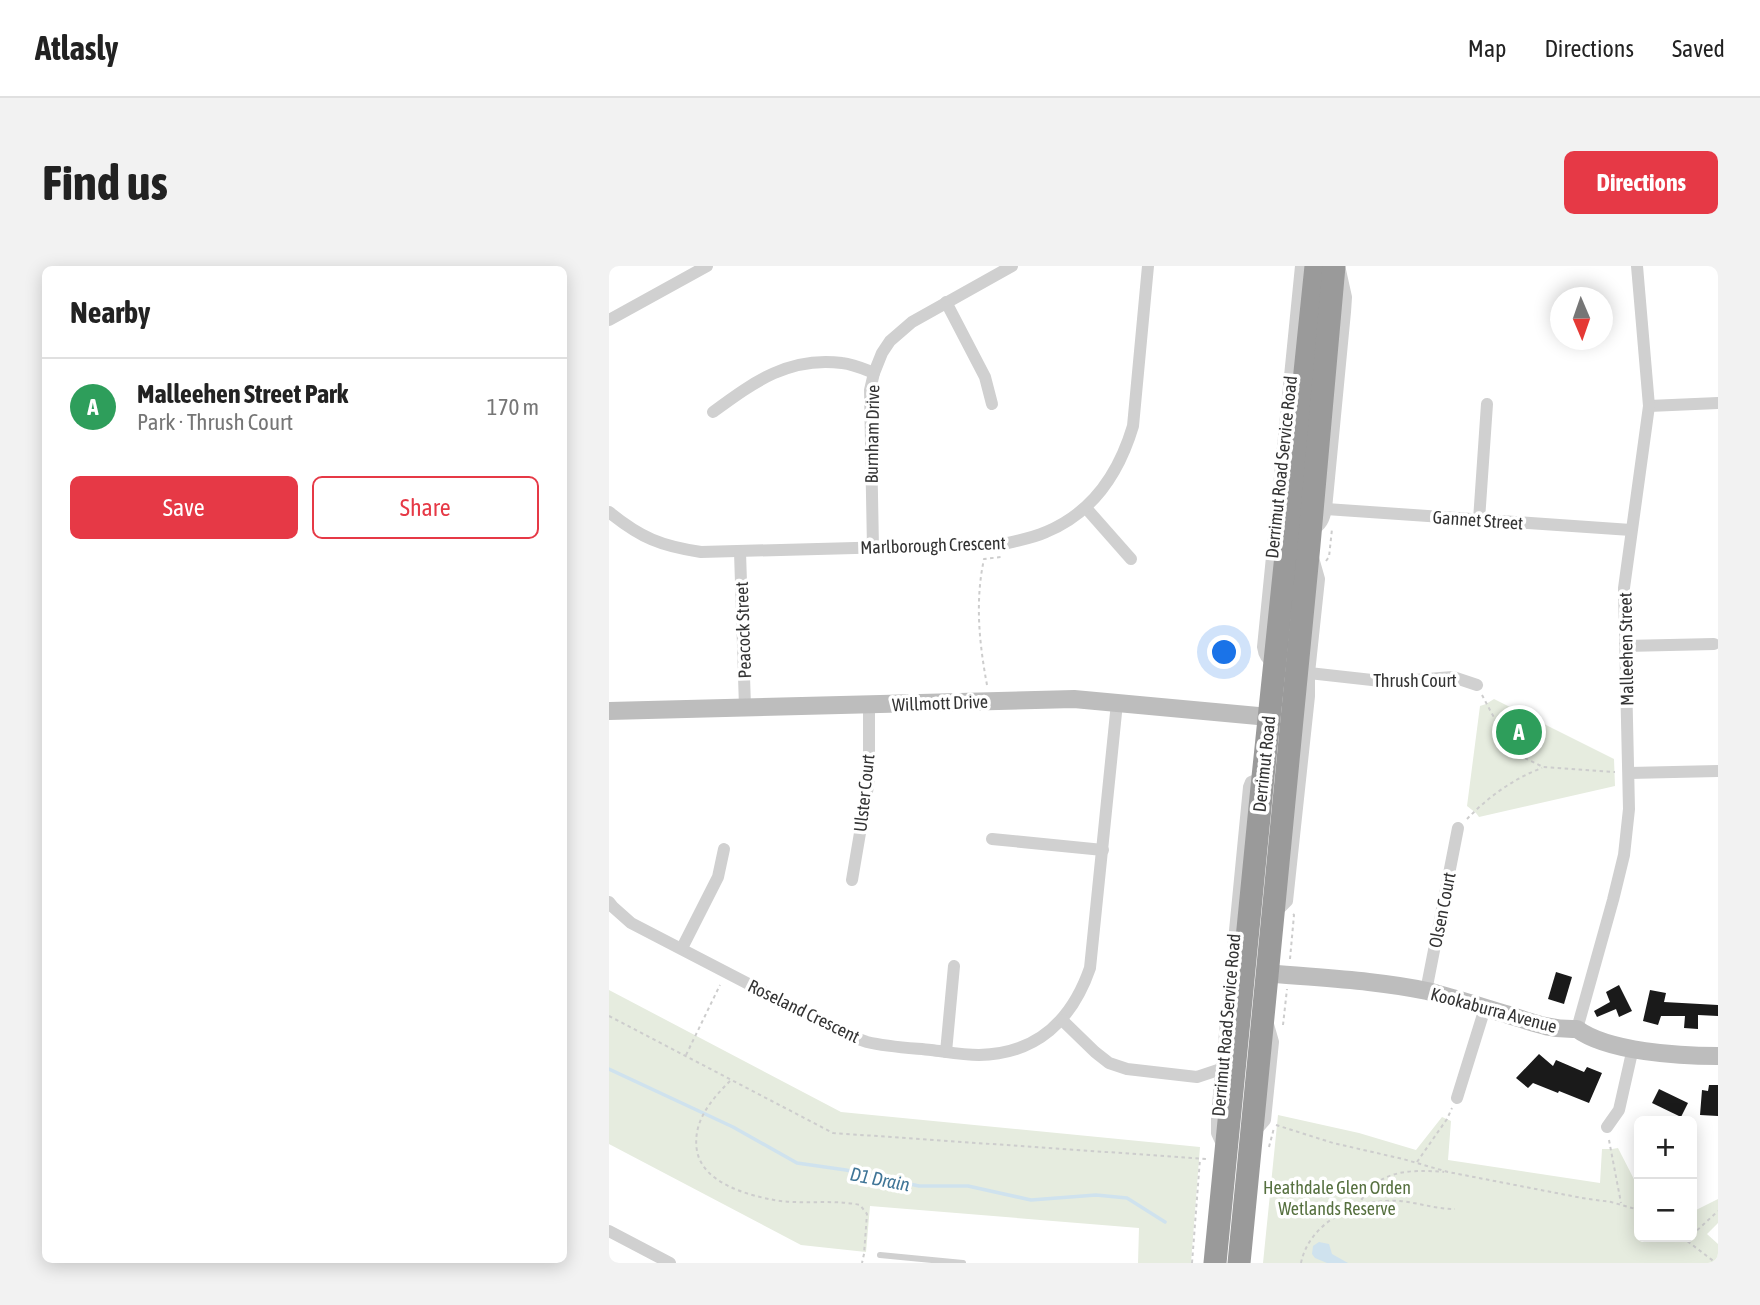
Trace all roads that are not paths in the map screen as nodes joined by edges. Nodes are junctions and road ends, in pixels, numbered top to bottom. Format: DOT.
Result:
graph roads {
  1 [pos="708,266"];
  2 [pos="1012,266"];
  3 [pos="1148,266"];
  4 [pos="1301,266"];
  5 [pos="1316,266"];
  6 [pos="1336,266"];
  7 [pos="1637,266"];
  8 [pos="946,302"];
  9 [pos="609,320"];
  10 [pos="874,373"];
  11 [pos="1718,403"];
  12 [pos="992,404"];
  13 [pos="1487,404"];
  14 [pos="1649,405"];
  15 [pos="713,412"];
  16 [pos="1319,505"];
  17 [pos="1086,508"];
  18 [pos="609,512"];
  19 [pos="1289,520"];
  20 [pos="1479,520"];
  21 [pos="1631,530"];
  22 [pos="1309,538"];
  23 [pos="873,548"];
  24 [pos="740,552"];
  25 [pos="1131,559"];
  26 [pos="1714,645"];
  27 [pos="1625,646"];
  28 [pos="1299,648"];
  29 [pos="1274,664"];
  30 [pos="1309,673"];
  31 [pos="1477,685"];
  32 [pos="1117,702"];
  33 [pos="869,705"];
  34 [pos="745,707"];
  35 [pos="609,711"];
  36 [pos="1280,718"];
  37 [pos="1718,771"];
  38 [pos="1629,773"];
  39 [pos="1263,777"];
  40 [pos="1458,828"];
  41 [pos="992,839"];
  42 [pos="724,849"];
  43 [pos="1103,850"];
  44 [pos="852,880"];
  45 [pos="609,902"];
  46 [pos="1273,915"];
  47 [pos="681,948"];
  48 [pos="954,966"];
  49 [pos="1255,972"];
  50 [pos="1426,991"];
  51 [pos="1485,1008"];
  52 [pos="1062,1020"];
  53 [pos="1577,1029"];
  54 [pos="1633,1048"];
  55 [pos="946,1052"];
  56 [pos="1718,1056"];
  57 [pos="1221,1069"];
  58 [pos="1457,1098"];
  59 [pos="1607,1127"];
  60 [pos="1219,1156"];
  61 [pos="609,1231"];
  62 [pos="880,1255"];
  63 [pos="1215,1262"];
  64 [pos="670,1263"];
  65 [pos="963,1263"];
  66 [pos="1239,1263"];
  1 -- 9 [label="street"];
  2 -- 8 [label="street, Burnham Drive"];
  3 -- 17 [label="street, Marlborough Crescent"];
  4 -- 29 [label="street, Derrimut Road Service Road"];
  5 -- 19 [label="highway, Derrimut Road"];
  6 -- 16 [label="highway, Derrimut Road"];
  7 -- 14 [label="street, Malleehen Street"];
  8 -- 10 [label="street, Burnham Drive"];
  8 -- 12 [label="street"];
  10 -- 15 [label="street"];
  10 -- 23 [label="street, Burnham Drive"];
  11 -- 14 [label="street"];
  13 -- 20 [label="street"];
  14 -- 21 [label="street, Malleehen Street"];
  16 -- 19 [label="highway"];
  16 -- 20 [label="street, Gannet Street"];
  16 -- 22 [label="highway, Derrimut Road"];
  17 -- 23 [label="street, Marlborough Crescent"];
  17 -- 25 [label="street"];
  18 -- 24 [label="street, Marlborough Crescent"];
  19 -- 29 [label="highway, Derrimut Road"];
  20 -- 21 [label="street, Gannet Street"];
  21 -- 27 [label="street, Malleehen Street"];
  22 -- 28 [label="highway, Derrimut Road"];
  22 -- 30 [label="street, Derrimut Road Service Road"];
  23 -- 24 [label="street, Marlborough Crescent"];
  24 -- 34 [label="street, Peacock Street"];
  26 -- 27 [label="street"];
  27 -- 38 [label="street, Malleehen Street"];
  28 -- 29 [label="highway"];
  28 -- 36 [label="highway, Derrimut Road"];
  29 -- 36 [label="highway, Derrimut Road"];
  30 -- 31 [label="street, Thrush Court"];
  30 -- 46 [label="street, Derrimut Road Service Road"];
  32 -- 33 [label="street, Willmott Drive"];
  32 -- 36 [label="street, Willmott Drive"];
  32 -- 43 [label="street, Roseland Crescent"];
  33 -- 34 [label="street, Willmott Drive"];
  33 -- 44 [label="street, Ulster Court"];
  34 -- 35 [label="street, Willmott Drive"];
  36 -- 39 [label="highway, Derrimut Road"];
  36 -- 46 [label="highway, Derrimut Road"];
  37 -- 38 [label="street"];
  38 -- 53 [label="street, Malleehen Street"];
  39 -- 49 [label="highway, Derrimut Road"];
  39 -- 57 [label="street, Derrimut Road Service Road"];
  40 -- 50 [label="street, Olsen Court"];
  41 -- 43 [label="street"];
  42 -- 47 [label="street"];
  43 -- 52 [label="street, Roseland Crescent"];
  45 -- 47 [label="street, Roseland Crescent"];
  46 -- 49 [label="highway, Derrimut Road"];
  47 -- 55 [label="street, Roseland Crescent"];
  48 -- 55 [label="street"];
  49 -- 50 [label="street, Kookaburra Avenue"];
  49 -- 60 [label="highway, Derrimut Road"];
  49 -- 66 [label="highway, Derrimut Road"];
  50 -- 51 [label="street, Kookaburra Avenue"];
  51 -- 53 [label="street, Kookaburra Avenue"];
  51 -- 58 [label="street"];
  52 -- 55 [label="street, Roseland Crescent"];
  52 -- 57 [label="street"];
  53 -- 54 [label="street, Kookaburra Avenue"];
  54 -- 56 [label="street, Kookaburra Avenue"];
  54 -- 59 [label="street"];
  57 -- 60 [label="street, Derrimut Road Service Road"];
  60 -- 63 [label="highway, Derrimut Road"];
  61 -- 64 [label="street"];
  62 -- 65 [label="lane"];
}
